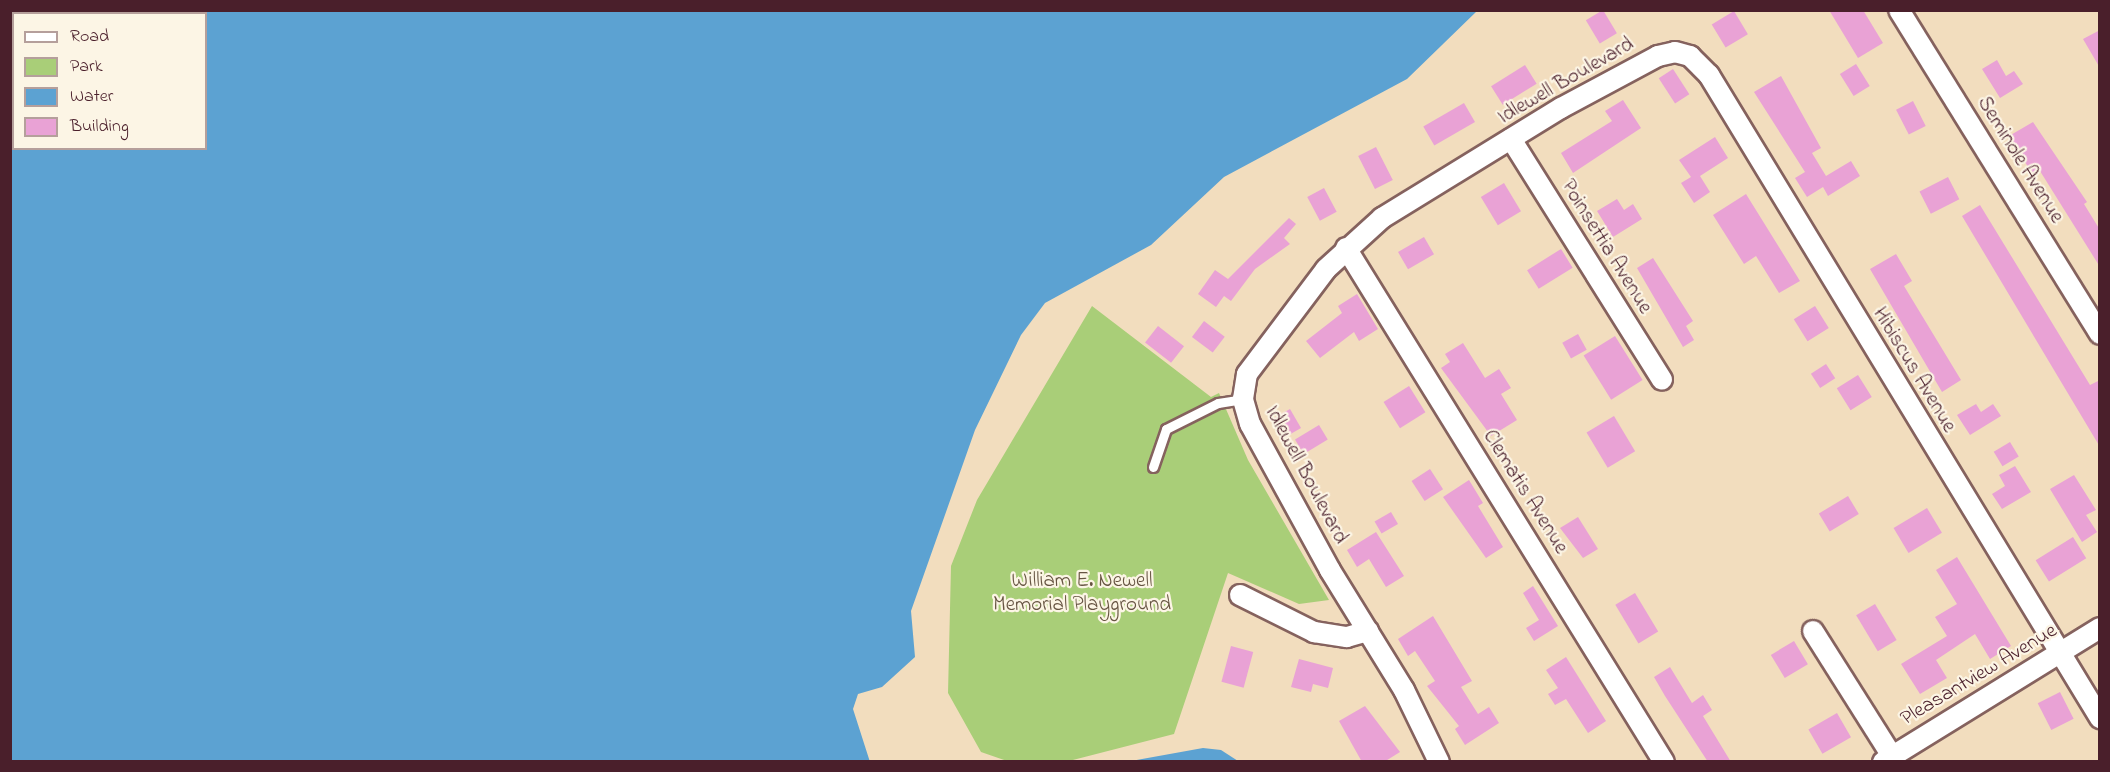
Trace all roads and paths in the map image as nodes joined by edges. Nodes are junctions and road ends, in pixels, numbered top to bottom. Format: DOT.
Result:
graph roads {
  1 [pos="1899,10"];
  2 [pos="1683,53"];
  3 [pos="1511,139"];
  4 [pos="1346,248"];
  5 [pos="2100,334"];
  6 [pos="1662,380"];
  7 [pos="1243,399"];
  8 [pos="1153,467"];
  9 [pos="1240,596"];
  10 [pos="2100,628"];
  11 [pos="1368,631"];
  12 [pos="1813,631"];
  13 [pos="2060,654"];
  14 [pos="2100,718"];
  15 [pos="1888,759"];
  16 [pos="1439,762"];
  17 [pos="1664,762"];
  1 -- 5 [label="street, Seminole Avenue"];
  2 -- 3 [label="street, Idlewell Boulevard"];
  2 -- 13 [label="street, Hibiscus Avenue"];
  3 -- 4 [label="street, Idlewell Boulevard"];
  3 -- 6 [label="street, Poinsettia Avenue"];
  4 -- 7 [label="street, Idlewell Boulevard"];
  4 -- 17 [label="street, Clematis Avenue"];
  7 -- 8 [label="lane"];
  7 -- 11 [label="street, Idlewell Boulevard"];
  9 -- 11 [label="street"];
  10 -- 13 [label="street, Pleasantview Avenue"];
  11 -- 16 [label="street, Idlewell Boulevard"];
  12 -- 15 [label="street"];
  13 -- 14 [label="street, Hibiscus Avenue"];
  13 -- 15 [label="street, Pleasantview Avenue"];
}
